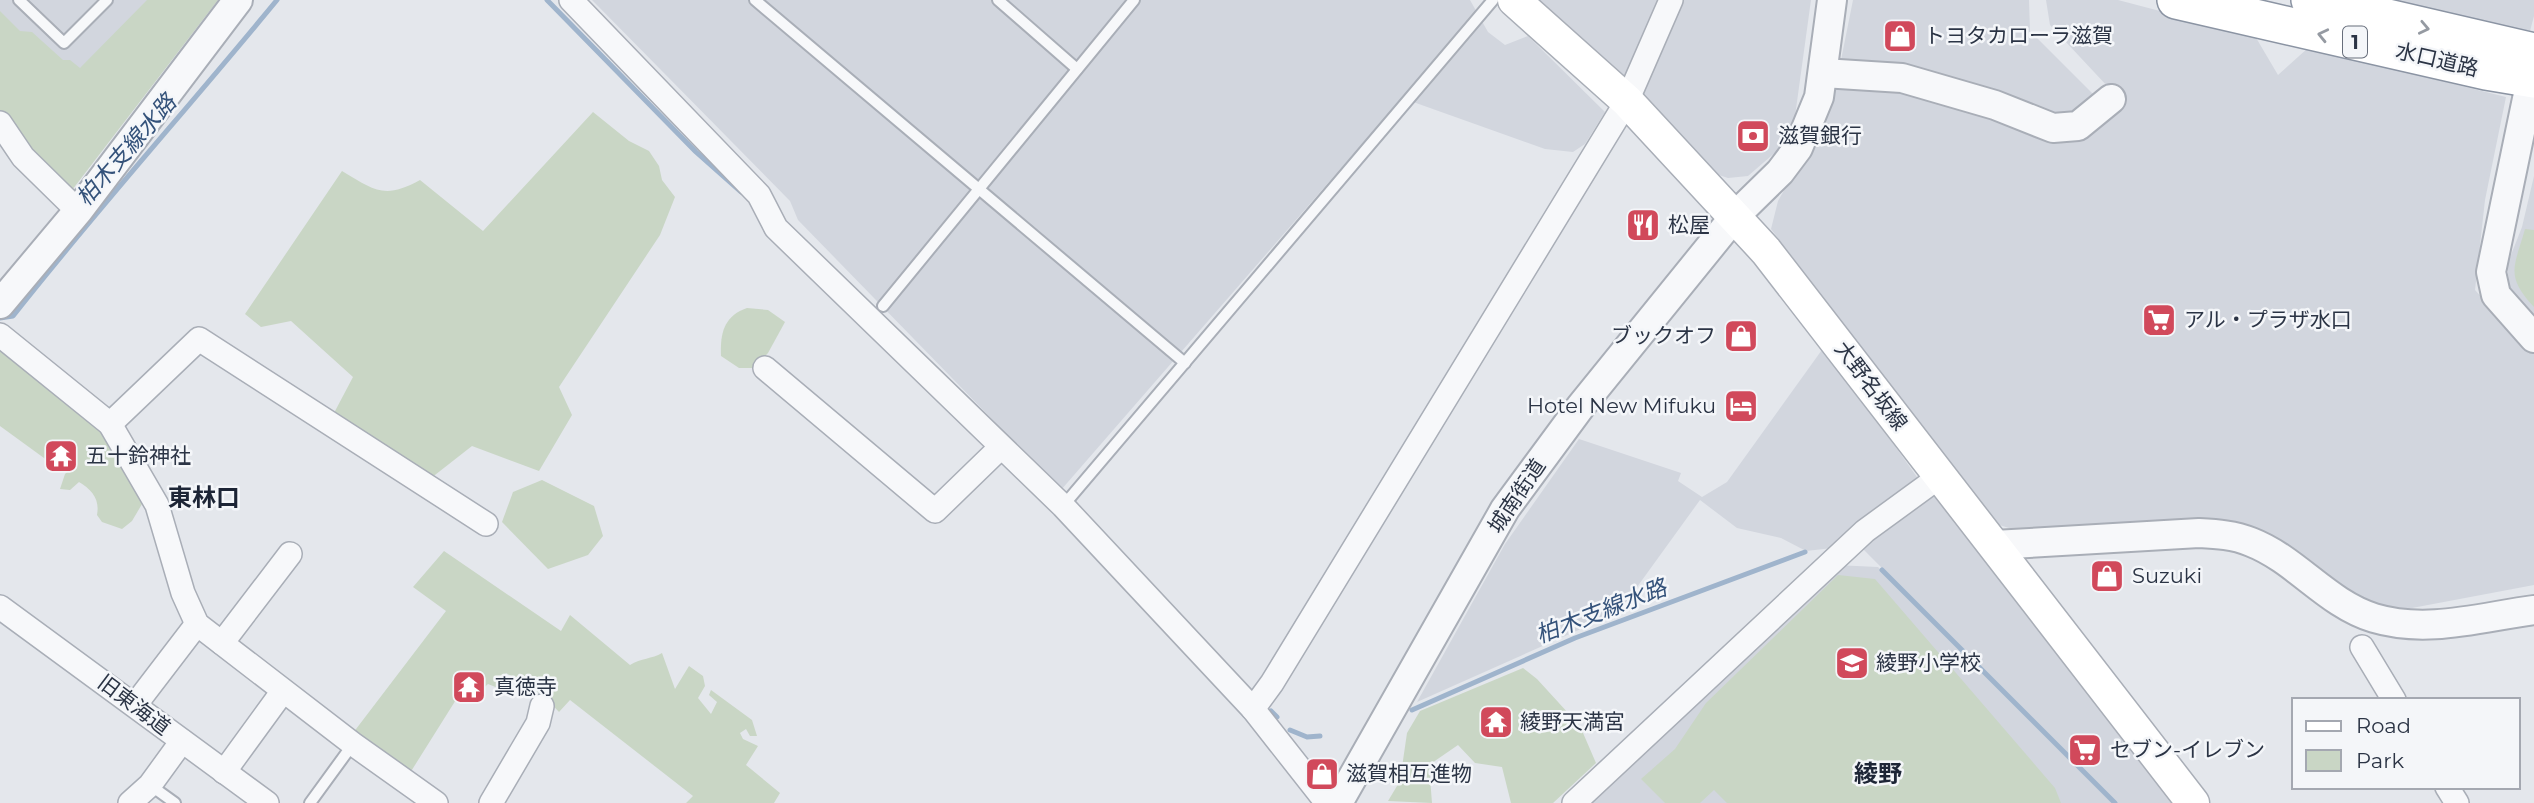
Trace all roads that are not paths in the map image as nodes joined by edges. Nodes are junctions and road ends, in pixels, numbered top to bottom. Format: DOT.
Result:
graph roads {
  1 [pos="19,0"];
  2 [pos="107,0"];
  3 [pos="238,0"];
  4 [pos="571,0"];
  5 [pos="755,0"];
  6 [pos="998,0"];
  7 [pos="1134,0"];
  8 [pos="1493,0"];
  9 [pos="1514,0"];
  10 [pos="1671,0"];
  11 [pos="1832,0"];
  12 [pos="2176,0"];
  13 [pos="2310,0"];
  14 [pos="1077,69"];
  15 [pos="2533,69"];
  16 [pos="1823,73"];
  17 [pos="2111,99"];
  18 [pos="1627,101"];
  19 [pos="0,123"];
  20 [pos="978,190"];
  21 [pos="78,211"];
  22 [pos="1735,216"];
  23 [pos="0,304"];
  24 [pos="883,306"];
  25 [pos="0,335"];
  26 [pos="2534,338"];
  27 [pos="1185,363"];
  28 [pos="765,368"];
  29 [pos="110,424"];
  30 [pos="1001,447"];
  31 [pos="1938,477"];
  32 [pos="1063,506"];
  33 [pos="486,524"];
  34 [pos="1994,545"];
  35 [pos="290,554"];
  36 [pos="0,607"];
  37 [pos="2534,610"];
  38 [pos="197,624"];
  39 [pos="222,643"];
  40 [pos="2362,647"];
  41 [pos="283,691"];
  42 [pos="2393,698"];
  43 [pos="135,705"];
  44 [pos="542,706"];
  45 [pos="1253,709"];
  46 [pos="182,741"];
  47 [pos="353,744"];
  48 [pos="224,772"];
  49 [pos="150,785"];
  50 [pos="431,802"];
  51 [pos="130,803"];
  52 [pos="175,803"];
  53 [pos="267,803"];
  54 [pos="310,803"];
  55 [pos="491,803"];
  56 [pos="1327,803"];
  57 [pos="1338,803"];
  58 [pos="1574,803"];
  59 [pos="2193,803"];
  1 -- 2 [label="lane"];
  3 -- 21 [label="street"];
  4 -- 30 [label="street"];
  5 -- 20 [label="lane"];
  6 -- 14 [label="lane"];
  7 -- 14 [label="lane"];
  8 -- 27 [label="lane"];
  9 -- 18 [label="main road, 大野名坂線"];
  10 -- 18 [label="street"];
  11 -- 16 [label="street, 城南街道"];
  15 -- 12 [label="highway, 水口道路 / 1, one-way"];
  13 -- 15 [label="highway, 水口道路 / 1, one-way"];
  14 -- 20 [label="lane"];
  15 -- 26 [label="street"];
  16 -- 17 [label="street"];
  16 -- 22 [label="street, 城南街道"];
  18 -- 22 [label="main road, 大野名坂線"];
  18 -- 45 [label="street"];
  19 -- 21 [label="street"];
  20 -- 24 [label="lane"];
  20 -- 27 [label="lane"];
  21 -- 23 [label="street"];
  22 -- 31 [label="main road, 大野名坂線"];
  22 -- 57 [label="street, 城南街道"];
  25 -- 29 [label="street"];
  27 -- 32 [label="lane"];
  28 -- 30 [label="street"];
  29 -- 33 [label="street"];
  29 -- 38 [label="street"];
  30 -- 32 [label="street"];
  31 -- 34 [label="main road, 大野名坂線"];
  31 -- 58 [label="street"];
  32 -- 45 [label="street"];
  34 -- 37 [label="street"];
  34 -- 59 [label="main road, 大野名坂線"];
  35 -- 39 [label="street"];
  36 -- 43 [label="street, 旧東海道"];
  38 -- 39 [label="street"];
  38 -- 43 [label="street"];
  39 -- 41 [label="street"];
  40 -- 42 [label="street"];
  41 -- 47 [label="street"];
  41 -- 48 [label="street"];
  43 -- 46 [label="street, 旧東海道"];
  44 -- 55 [label="street"];
  45 -- 56 [label="street"];
  46 -- 48 [label="street, 旧東海道"];
  46 -- 49 [label="street"];
  47 -- 50 [label="street"];
  47 -- 54 [label="lane"];
  48 -- 53 [label="street, 旧東海道"];
  49 -- 51 [label="street"];
  49 -- 52 [label="lane"];
}
